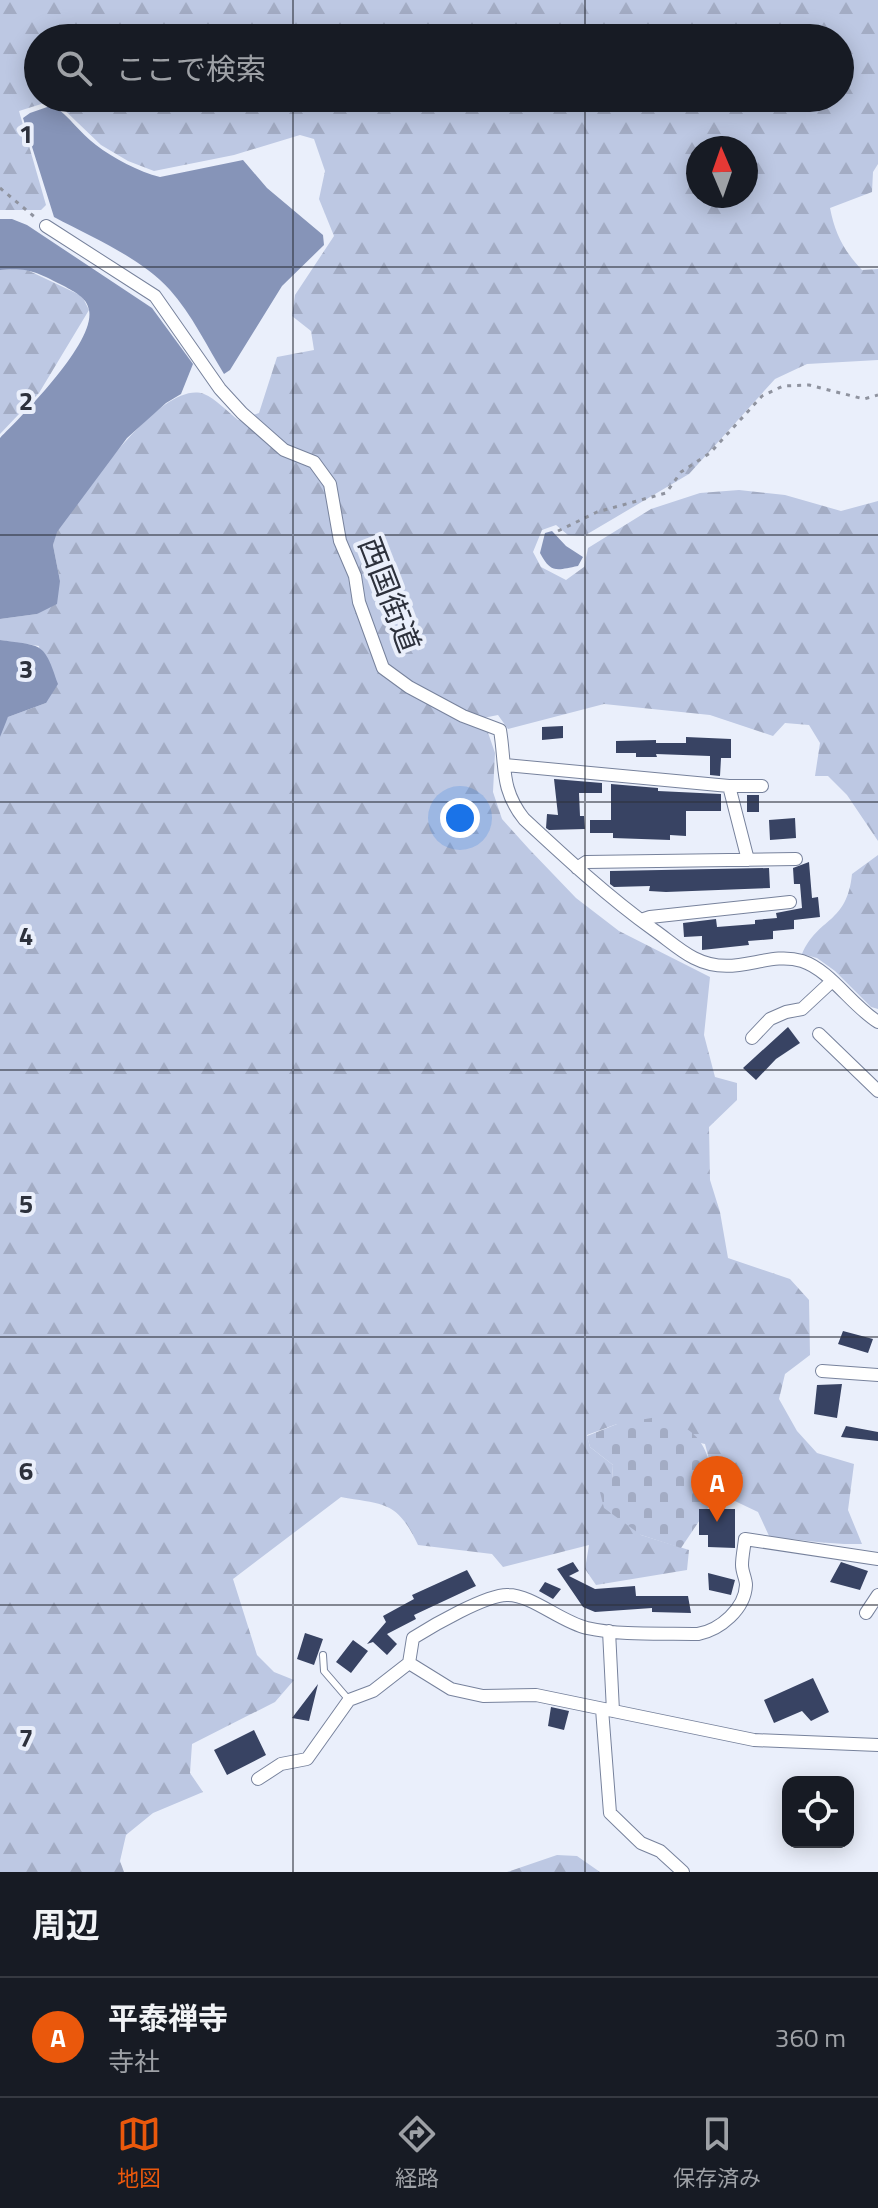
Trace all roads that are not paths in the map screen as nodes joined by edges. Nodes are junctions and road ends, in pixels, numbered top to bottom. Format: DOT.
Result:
graph roads {
  1 [pos="46,226"];
  2 [pos="505,765"];
  3 [pos="729,786"];
  4 [pos="762,786"];
  5 [pos="796,859"];
  6 [pos="748,860"];
  7 [pos="577,868"];
  8 [pos="790,902"];
  9 [pos="641,920"];
  10 [pos="831,982"];
  11 [pos="878,1022"];
  12 [pos="819,1034"];
  13 [pos="752,1038"];
  14 [pos="878,1091"];
  15 [pos="822,1371"];
  16 [pos="878,1375"];
  17 [pos="878,1559"];
  18 [pos="878,1595"];
  19 [pos="866,1613"];
  20 [pos="609,1631"];
  21 [pos="323,1655"];
  22 [pos="409,1663"];
  23 [pos="349,1700"];
  24 [pos="608,1710"];
  25 [pos="878,1745"];
  26 [pos="258,1779"];
  27 [pos="683,1872"];
  1 -- 2 [label="street, 西国街道"];
  2 -- 3 [label="street"];
  2 -- 7 [label="street, 西国街道"];
  3 -- 4 [label="street"];
  3 -- 6 [label="street"];
  5 -- 6 [label="street"];
  6 -- 7 [label="street"];
  7 -- 9 [label="street, 西国街道"];
  8 -- 9 [label="street"];
  9 -- 10 [label="street, 西国街道"];
  10 -- 11 [label="street, 西国街道"];
  10 -- 13 [label="street"];
  12 -- 14 [label="street"];
  15 -- 16 [label="street"];
  17 -- 20 [label="street"];
  18 -- 19 [label="street"];
  20 -- 22 [label="street"];
  20 -- 24 [label="street"];
  21 -- 23 [label="lane"];
  22 -- 23 [label="street"];
  22 -- 24 [label="street"];
  23 -- 26 [label="street"];
  24 -- 25 [label="street"];
  24 -- 27 [label="street"];
}
